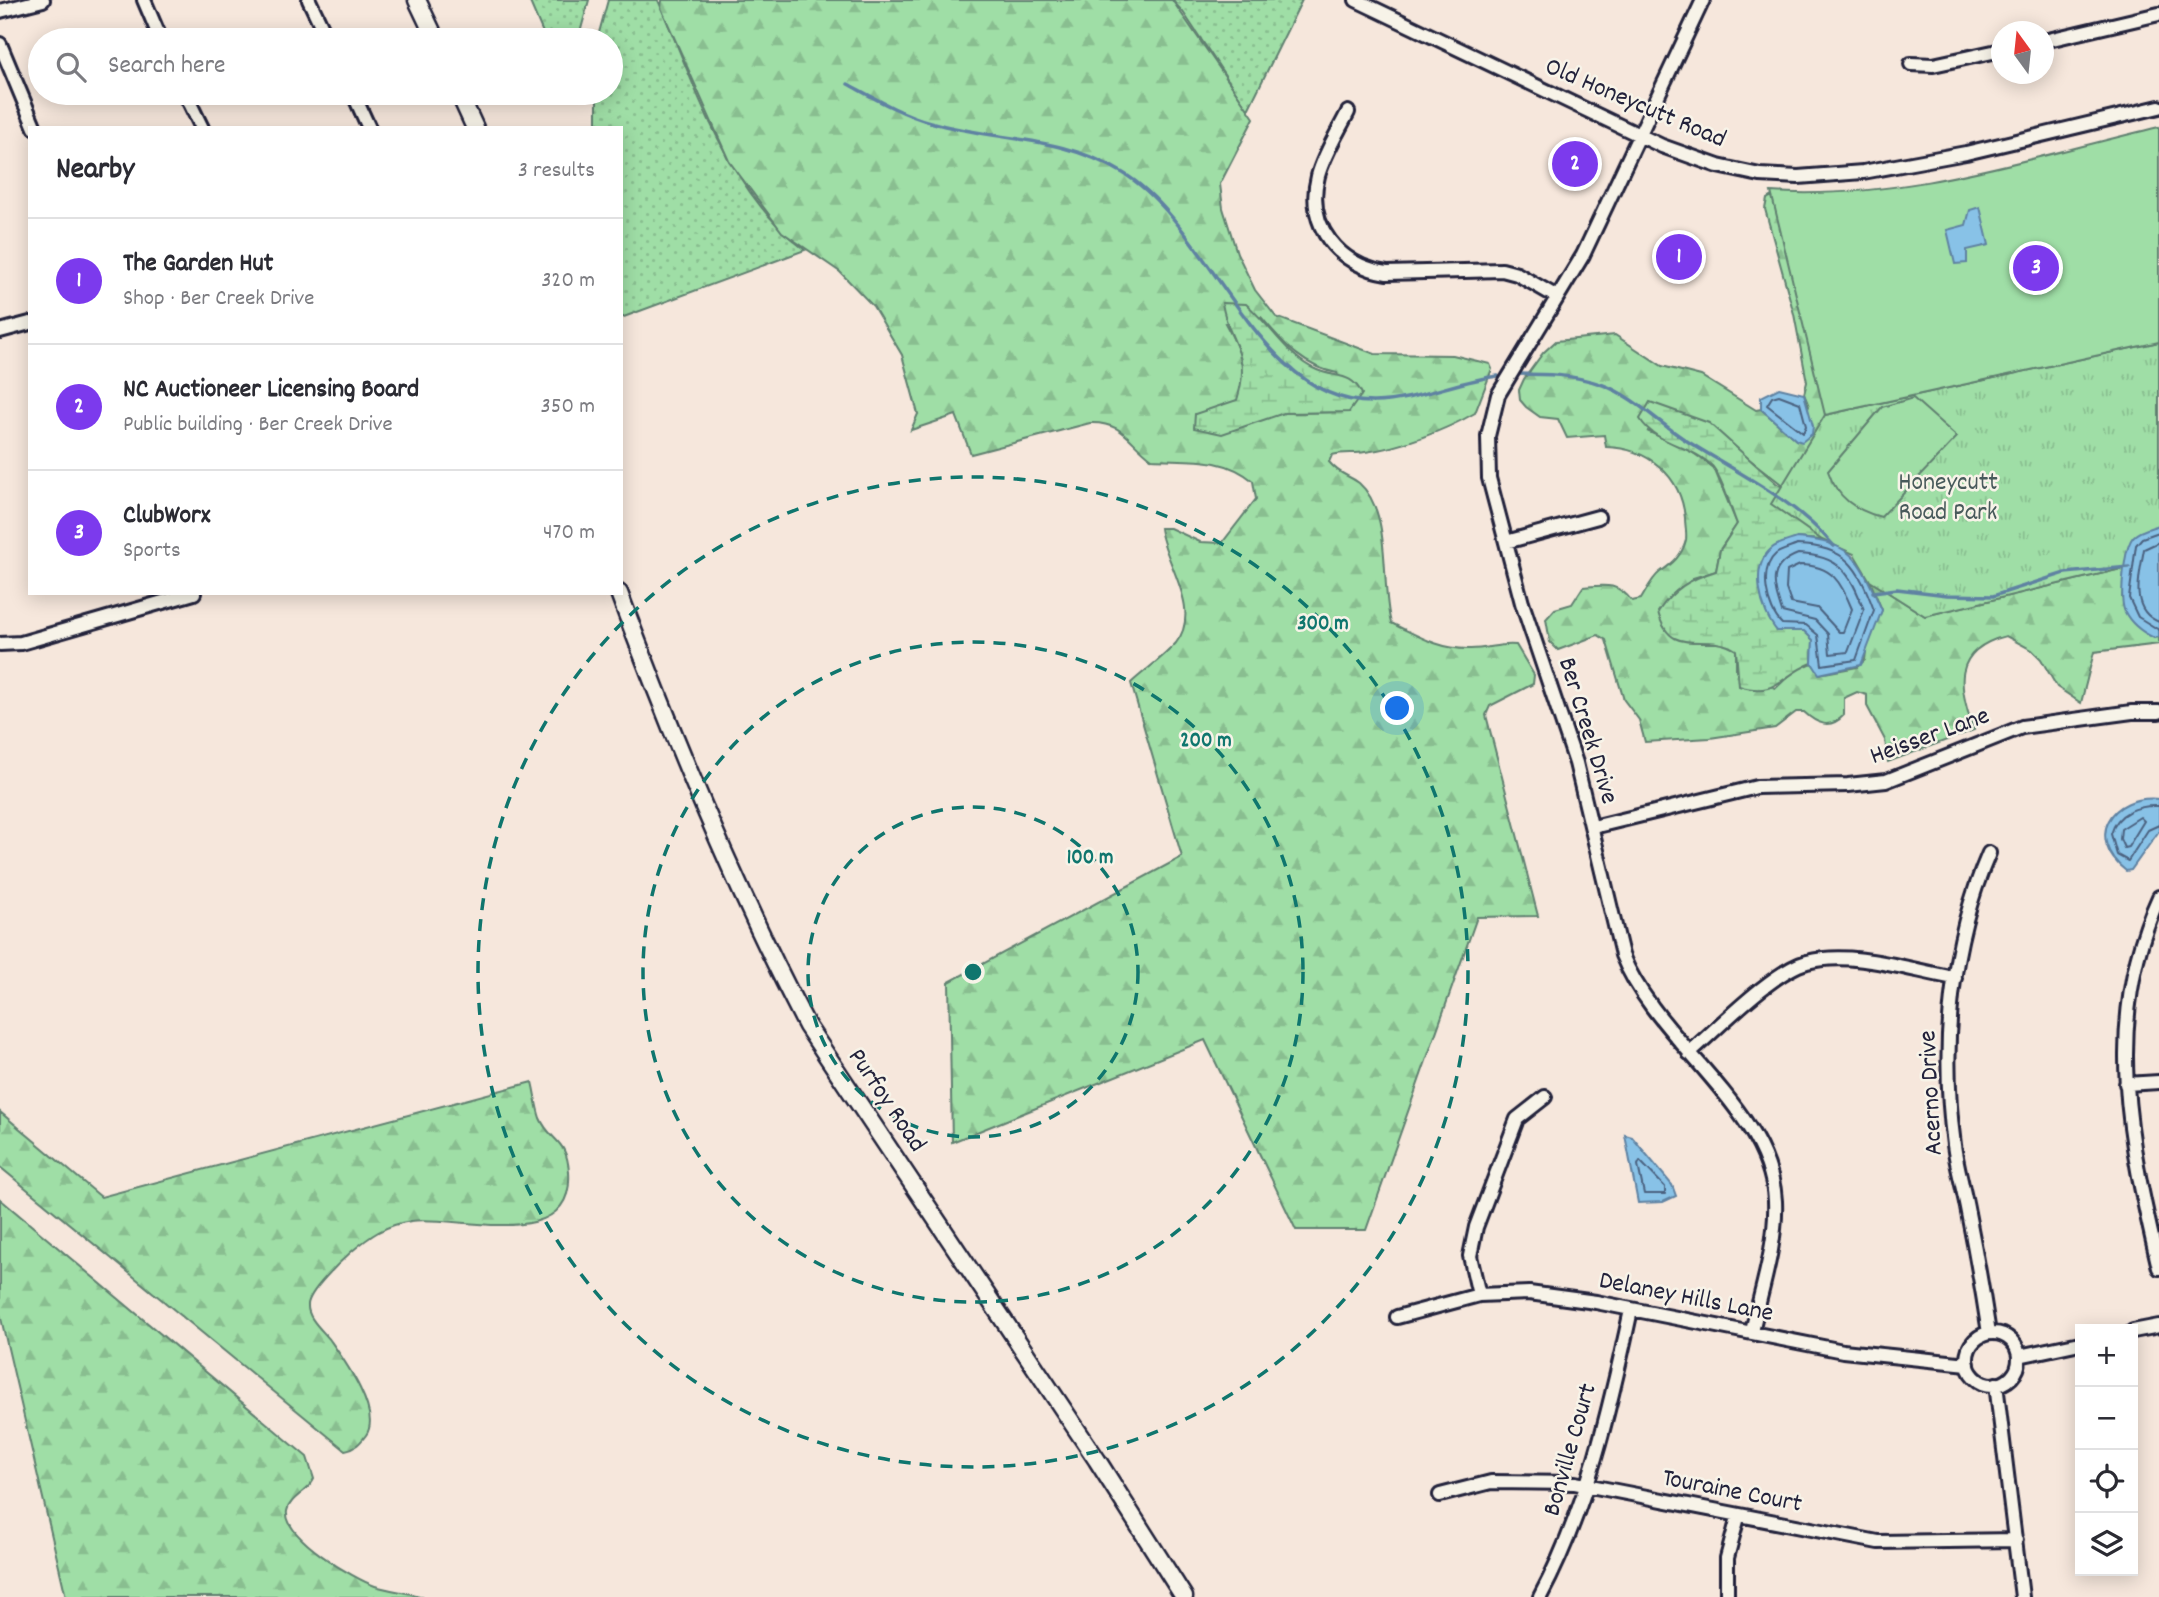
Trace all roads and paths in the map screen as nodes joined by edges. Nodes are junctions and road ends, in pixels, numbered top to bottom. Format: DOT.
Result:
graph roads {
  1 [pos="43,0"];
  2 [pos="144,0"];
  3 [pos="309,0"];
  4 [pos="417,0"];
  5 [pos="1356,0"];
  6 [pos="1703,0"];
  7 [pos="0,10"];
  8 [pos="2159,14"];
  9 [pos="155,28"];
  10 [pos="322,28"];
  11 [pos="430,28"];
  12 [pos="2054,38"];
  13 [pos="0,44"];
  14 [pos="1991,52"];
  15 [pos="1911,64"];
  16 [pos="191,105"];
  17 [pos="358,105"];
  18 [pos="464,105"];
  19 [pos="2159,107"];
  20 [pos="1348,112"];
  21 [pos="34,126"];
  22 [pos="201,126"];
  23 [pos="368,126"];
  24 [pos="474,126"];
  25 [pos="1641,136"];
  26 [pos="1557,297"];
  27 [pos="28,324"];
  28 [pos="0,331"];
  29 [pos="1598,517"];
  30 [pos="1506,542"];
  31 [pos="187,595"];
  32 [pos="620,595"];
  33 [pos="0,643"];
  34 [pos="2159,712"];
  35 [pos="1593,827"];
  36 [pos="1989,853"];
  37 [pos="2159,897"];
  38 [pos="1955,978"];
  39 [pos="1689,1053"];
  40 [pos="2159,1082"];
  41 [pos="2126,1084"];
  42 [pos="1545,1097"];
  43 [pos="2159,1268"];
  44 [pos="1479,1295"];
  45 [pos="1631,1310"];
  46 [pos="1397,1317"];
  47 [pos="2159,1326"];
  48 [pos="2138,1330"];
  49 [pos="1752,1332"];
  50 [pos="1989,1334"];
  51 [pos="2075,1344"];
  52 [pos="2019,1356"];
  53 [pos="1968,1364"];
  54 [pos="1996,1384"];
  55 [pos="1585,1485"];
  56 [pos="1440,1494"];
  57 [pos="1738,1517"];
  58 [pos="2016,1540"];
  59 [pos="1184,1597"];
  60 [pos="1540,1597"];
  61 [pos="1727,1597"];
  62 [pos="2022,1597"];
  1 -- 7 [label="street"];
  2 -- 9 [label="street"];
  3 -- 10 [label="street"];
  4 -- 11 [label="street"];
  5 -- 25 [label="street, Old Honeycutt Road"];
  6 -- 25 [label="street, Ber Creek Drive"];
  8 -- 12 [label="street"];
  13 -- 21 [label="street"];
  14 -- 15 [label="street"];
  16 -- 22 [label="street"];
  17 -- 23 [label="street"];
  18 -- 24 [label="street"];
  19 -- 25 [label="street, Old Honeycutt Road"];
  20 -- 26 [label="street"];
  25 -- 26 [label="street, Ber Creek Drive"];
  26 -- 30 [label="street, Ber Creek Drive"];
  27 -- 28 [label="street"];
  29 -- 30 [label="street"];
  30 -- 35 [label="street, Ber Creek Drive"];
  31 -- 33 [label="street"];
  32 -- 59 [label="street, Purfoy Road"];
  34 -- 35 [label="street, Heisser Lane"];
  35 -- 39 [label="street, Ber Creek Drive"];
  36 -- 38 [label="street, Acerno Drive"];
  37 -- 41 [label="street"];
  38 -- 39 [label="street"];
  38 -- 50 [label="street, Acerno Drive"];
  39 -- 49 [label="street, Ber Creek Drive"];
  40 -- 41 [label="street"];
  41 -- 43 [label="street"];
  42 -- 44 [label="street"];
  44 -- 45 [label="street, Delaney Hills Lane"];
  44 -- 46 [label="street, Delaney Hills Lane"];
  45 -- 49 [label="street, Delaney Hills Lane"];
  45 -- 55 [label="street, Bonville Court"];
  47 -- 48 [label="street"];
  49 -- 53 [label="street, Delaney Hills Lane"];
  50 -- 52 [label="street"];
  50 -- 53 [label="street"];
  51 -- 52 [label="street"];
  52 -- 54 [label="street"];
  53 -- 54 [label="street"];
  54 -- 58 [label="street"];
  55 -- 56 [label="street, Touraine Court"];
  55 -- 57 [label="street, Touraine Court"];
  55 -- 60 [label="street, Bonville Court"];
  57 -- 58 [label="street, Touraine Court"];
  57 -- 61 [label="street"];
  58 -- 62 [label="street"];
}
